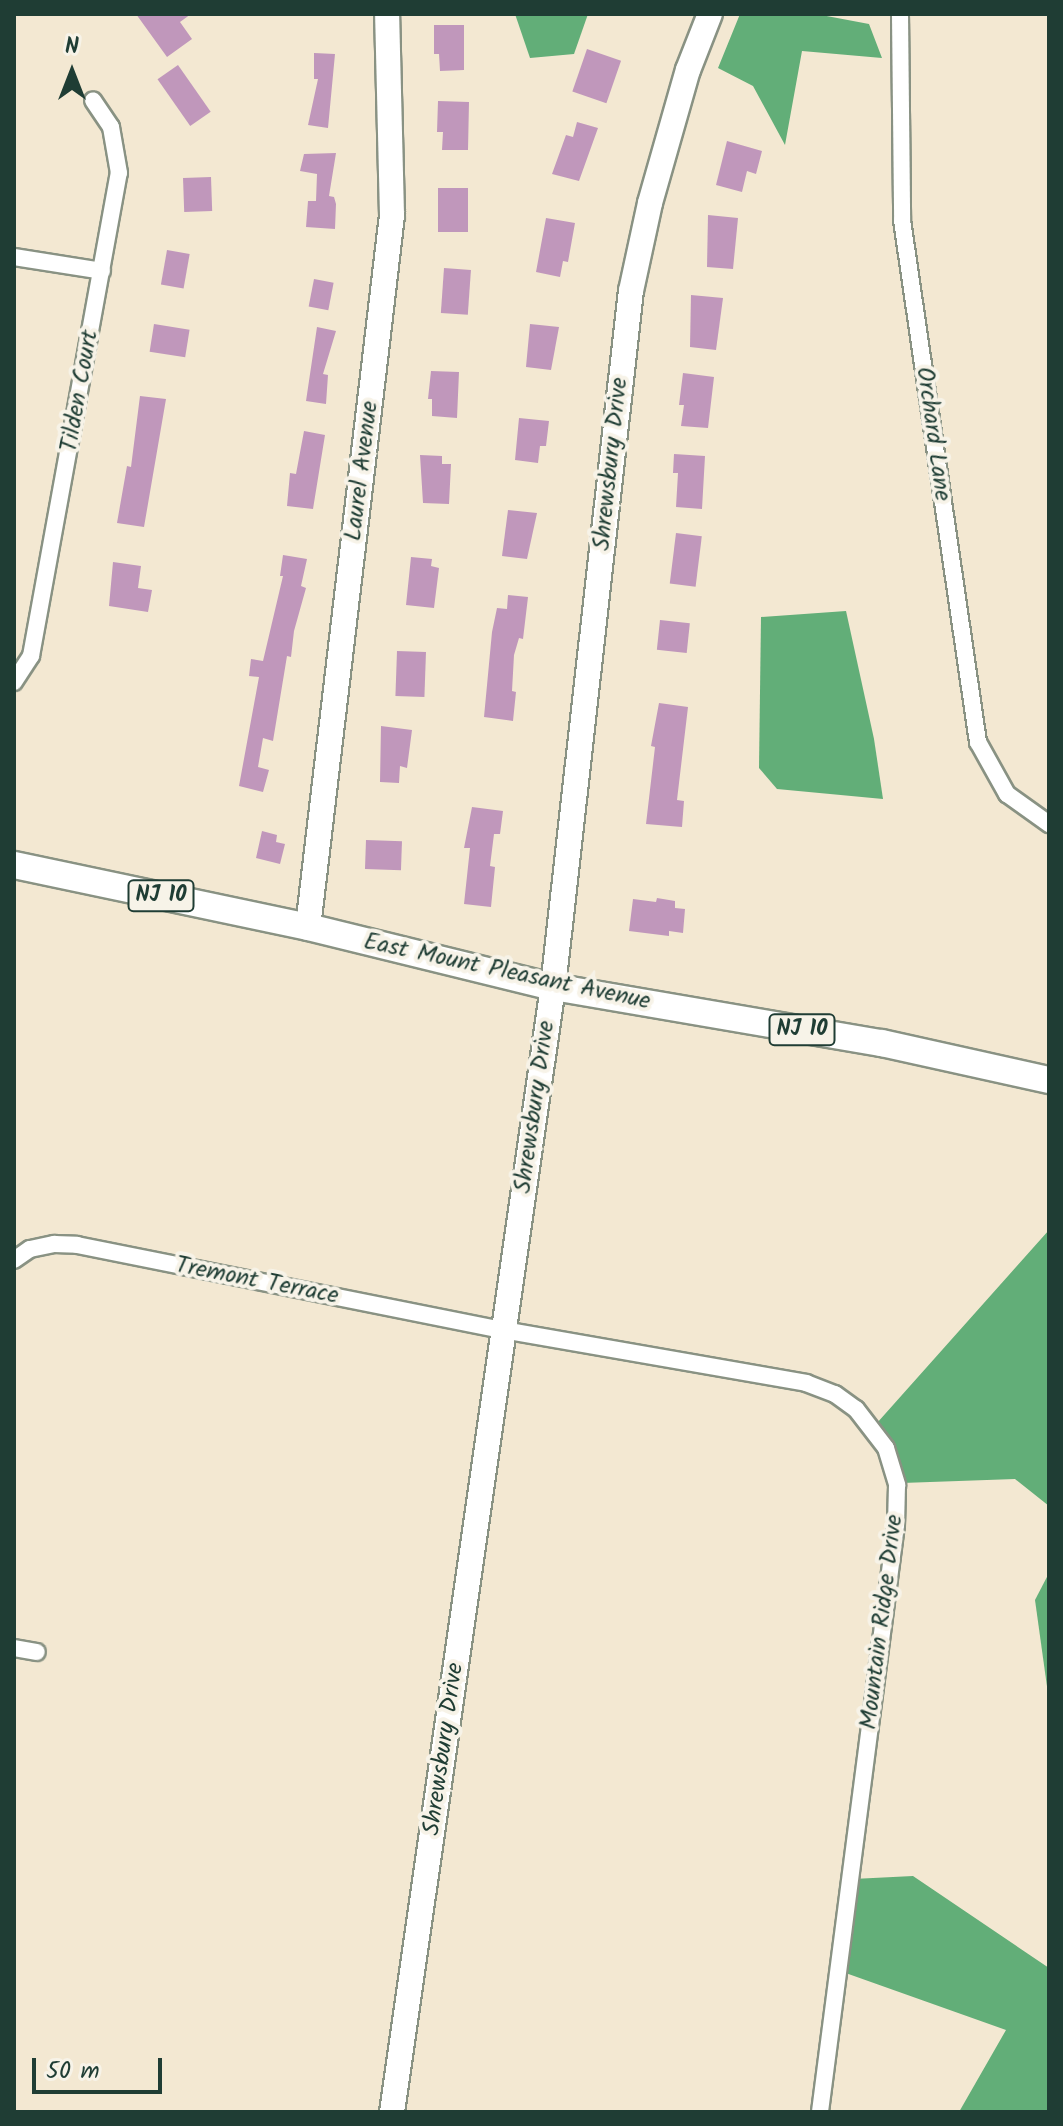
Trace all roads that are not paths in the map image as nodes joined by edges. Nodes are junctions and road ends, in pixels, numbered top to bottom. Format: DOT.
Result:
graph roads {
  1 [pos="387,14"];
  2 [pos="710,14"];
  3 [pos="900,14"];
  4 [pos="93,100"];
  5 [pos="14,257"];
  6 [pos="102,271"];
  7 [pos="14,682"];
  8 [pos="1049,824"];
  9 [pos="14,865"];
  10 [pos="308,927"];
  11 [pos="553,987"];
  12 [pos="1049,1080"];
  13 [pos="14,1260"];
  14 [pos="503,1330"];
  15 [pos="14,1648"];
  16 [pos="37,1652"];
  17 [pos="392,2112"];
  18 [pos="820,2112"];
  1 -- 10 [label="main road, Laurel Avenue"];
  2 -- 11 [label="main road, Shrewsbury Drive"];
  3 -- 8 [label="street, Orchard Lane"];
  4 -- 6 [label="street, Tilden Court"];
  5 -- 6 [label="street"];
  6 -- 7 [label="street, Tilden Court"];
  9 -- 10 [label="main road, East Mount Pleasant Avenue / NJ 10"];
  10 -- 11 [label="main road, East Mount Pleasant Avenue / NJ 10"];
  11 -- 12 [label="main road, East Mount Pleasant Avenue / NJ 10"];
  11 -- 14 [label="main road, Shrewsbury Drive"];
  13 -- 14 [label="street, Tremont Terrace"];
  14 -- 17 [label="main road, Shrewsbury Drive"];
  14 -- 18 [label="street, Mountain Ridge Drive"];
  15 -- 16 [label="street"];
}
